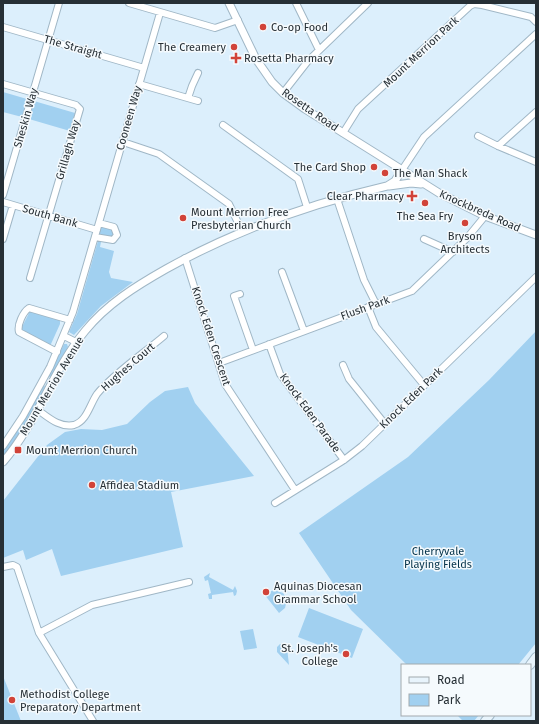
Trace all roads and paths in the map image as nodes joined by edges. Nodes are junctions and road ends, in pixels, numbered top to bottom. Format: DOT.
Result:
graph roads {
  1 [pos="59,3"];
  2 [pos="129,3"];
  3 [pos="229,3"];
  4 [pos="296,3"];
  5 [pos="368,3"];
  6 [pos="160,13"];
  7 [pos="238,20"];
  8 [pos="536,22"];
  9 [pos="3,27"];
  10 [pos="536,34"];
  11 [pos="48,40"];
  12 [pos="319,50"];
  13 [pos="144,68"];
  14 [pos="198,73"];
  15 [pos="3,84"];
  16 [pos="140,84"];
  17 [pos="33,93"];
  18 [pos="283,93"];
  19 [pos="188,98"];
  20 [pos="198,101"];
  21 [pos="536,112"];
  22 [pos="223,125"];
  23 [pos="343,133"];
  24 [pos="478,136"];
  25 [pos="123,142"];
  26 [pos="498,146"];
  27 [pos="536,162"];
  28 [pos="402,170"];
  29 [pos="425,185"];
  30 [pos="387,186"];
  31 [pos="3,195"];
  32 [pos="338,199"];
  33 [pos="3,202"];
  34 [pos="13,205"];
  35 [pos="307,207"];
  36 [pos="49,216"];
  37 [pos="485,216"];
  38 [pos="99,223"];
  39 [pos="97,230"];
  40 [pos="242,231"];
  41 [pos="536,236"];
  42 [pos="95,237"];
  43 [pos="3,239"];
  44 [pos="424,239"];
  45 [pos="454,252"];
  46 [pos="186,258"];
  47 [pos="282,272"];
  48 [pos="536,277"];
  49 [pos="30,278"];
  50 [pos="240,294"];
  51 [pos="376,304"];
  52 [pos="368,307"];
  53 [pos="70,320"];
  54 [pos="304,331"];
  55 [pos="64,336"];
  56 [pos="164,336"];
  57 [pos="76,342"];
  58 [pos="269,344"];
  59 [pos="253,350"];
  60 [pos="57,352"];
  61 [pos="219,363"];
  62 [pos="343,366"];
  63 [pos="424,386"];
  64 [pos="38,410"];
  65 [pos="385,424"];
  66 [pos="3,433"];
  67 [pos="10,437"];
  68 [pos="3,446"];
  69 [pos="344,460"];
  70 [pos="3,462"];
  71 [pos="295,490"];
  72 [pos="274,503"];
  73 [pos="3,567"];
  74 [pos="189,582"];
  75 [pos="39,633"];
  76 [pos="93,721"];
  1 -- 11 [label="street, Sheskin Way"];
  2 -- 6 [label="street"];
  3 -- 7 [label="street, Rosetta Road"];
  4 -- 12 [label="street"];
  5 -- 12 [label="street"];
  6 -- 7 [label="street"];
  6 -- 13 [label="street, Cooneen Way"];
  7 -- 18 [label="street, Rosetta Road"];
  8 -- 23 [label="street, Mount Merrion Park"];
  9 -- 11 [label="street, The Straight"];
  10 -- 28 [label="street"];
  11 -- 13 [label="street, The Straight"];
  11 -- 17 [label="street, Sheskin Way"];
  12 -- 18 [label="street"];
  13 -- 16 [label="street, Cooneen Way"];
  14 -- 19 [label="street"];
  15 -- 17 [label="street"];
  16 -- 19 [label="street"];
  16 -- 25 [label="street, Cooneen Way"];
  17 -- 31 [label="street, Sheskin Way"];
  17 -- 36 [label="street, Grillagh Way"];
  18 -- 23 [label="street, Rosetta Road"];
  19 -- 20 [label="street"];
  21 -- 26 [label="street"];
  22 -- 35 [label="street"];
  23 -- 28 [label="street, Rosetta Road"];
  24 -- 26 [label="street"];
  25 -- 38 [label="street, Cooneen Way"];
  25 -- 40 [label="street"];
  26 -- 27 [label="street"];
  28 -- 29 [label="street, Rosetta Road"];
  28 -- 30 [label="street"];
  29 -- 30 [label="street, Mount Merrion Avenue"];
  29 -- 37 [label="street, Knockbreda Road"];
  30 -- 32 [label="street, Mount Merrion Avenue"];
  32 -- 35 [label="street, Mount Merrion Avenue"];
  32 -- 51 [label="street"];
  33 -- 34 [label="street, South Bank"];
  34 -- 36 [label="street, South Bank"];
  34 -- 43 [label="street"];
  35 -- 40 [label="street, Mount Merrion Avenue"];
  36 -- 39 [label="street, South Bank"];
  36 -- 49 [label="street"];
  37 -- 41 [label="street, Knockbreda Road"];
  37 -- 45 [label="street, Flush Park"];
  38 -- 39 [label="street, Cooneen Way"];
  38 -- 42 [label="street"];
  39 -- 42 [label="street, Cooneen Way"];
  40 -- 46 [label="street, Mount Merrion Avenue"];
  42 -- 53 [label="street, Cooneen Way"];
  44 -- 45 [label="street"];
  45 -- 51 [label="street, Flush Park"];
  46 -- 57 [label="street, Mount Merrion Avenue"];
  46 -- 61 [label="street, Knock Eden Crescent"];
  47 -- 54 [label="street"];
  48 -- 63 [label="street, Knock Eden Park"];
  50 -- 59 [label="street"];
  51 -- 52 [label="street, Flush Park"];
  52 -- 54 [label="street, Flush Park"];
  52 -- 63 [label="street"];
  53 -- 55 [label="street, Cooneen Way"];
  53 -- 60 [label="street"];
  54 -- 58 [label="street, Flush Park"];
  55 -- 57 [label="street"];
  55 -- 60 [label="street, Mount Merrion Avenue"];
  56 -- 64 [label="street, Hughes Court"];
  57 -- 64 [label="street, Mount Merrion Avenue"];
  58 -- 59 [label="street, Flush Park"];
  58 -- 69 [label="street, Knock Eden Parade"];
  59 -- 61 [label="street, Flush Park"];
  60 -- 67 [label="street, Mount Merrion Avenue"];
  61 -- 71 [label="street, Knock Eden Crescent"];
  62 -- 65 [label="street"];
  63 -- 65 [label="street, Knock Eden Park"];
  64 -- 70 [label="street, Mount Merrion Avenue"];
  65 -- 69 [label="street, Knock Eden Park"];
  66 -- 67 [label="street"];
  67 -- 68 [label="street, Mount Merrion Avenue"];
  69 -- 71 [label="street, Knock Eden Park"];
  71 -- 72 [label="street, Knock Eden Park"];
  73 -- 75 [label="street"];
  74 -- 75 [label="street"];
  75 -- 76 [label="street"];
}
